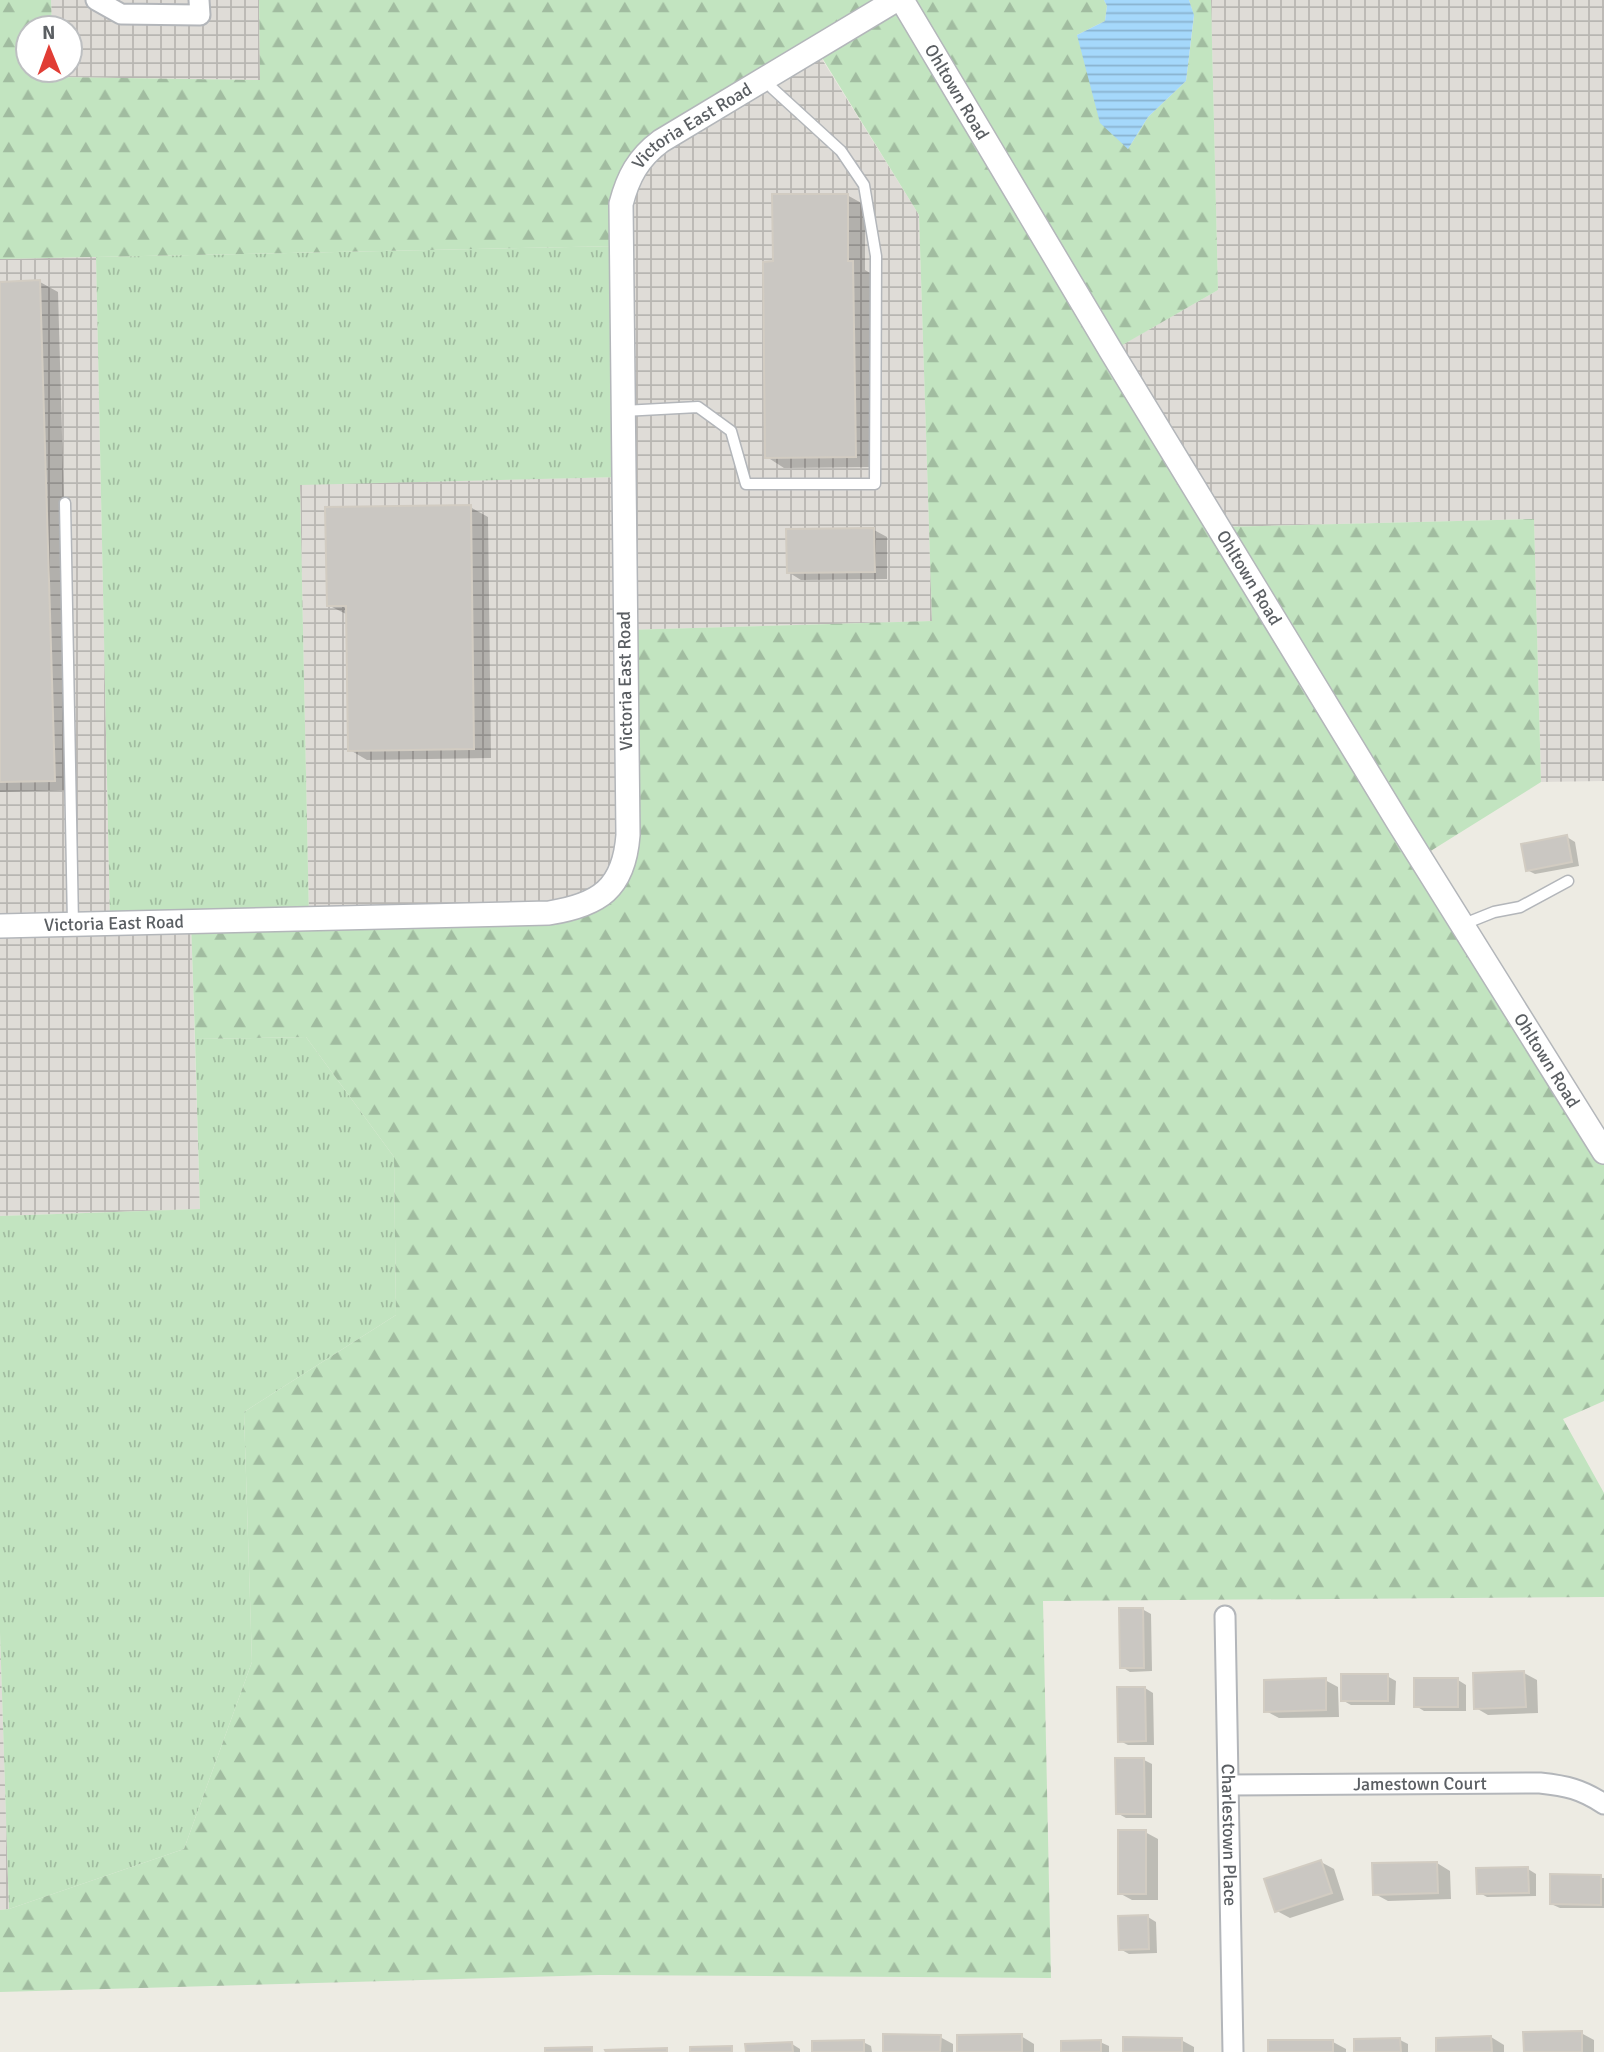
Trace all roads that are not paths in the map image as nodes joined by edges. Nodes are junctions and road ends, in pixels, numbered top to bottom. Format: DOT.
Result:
graph roads {
  1 [pos="96,0"];
  2 [pos="199,0"];
  3 [pos="896,0"];
  4 [pos="902,0"];
  5 [pos="765,78"];
  6 [pos="622,411"];
  7 [pos="65,503"];
  8 [pos="1568,881"];
  9 [pos="73,924"];
  10 [pos="1463,925"];
  11 [pos="0,926"];
  12 [pos="1604,1152"];
  13 [pos="1225,1616"];
  14 [pos="1229,1786"];
  15 [pos="1604,1804"];
  16 [pos="1233,2052"];
  1 -- 2 [label="street"];
  3 -- 5 [label="street, Victoria East Road"];
  4 -- 10 [label="street, Ohltown Road"];
  5 -- 6 [label="street, Victoria East Road"];
  5 -- 6 [label="lane"];
  6 -- 9 [label="street, Victoria East Road"];
  7 -- 9 [label="lane"];
  8 -- 10 [label="lane"];
  9 -- 11 [label="street, Victoria East Road"];
  10 -- 12 [label="street, Ohltown Road"];
  13 -- 14 [label="street, Charlestown Place"];
  14 -- 15 [label="street, Jamestown Court"];
  14 -- 16 [label="street, Charlestown Place"];
}
